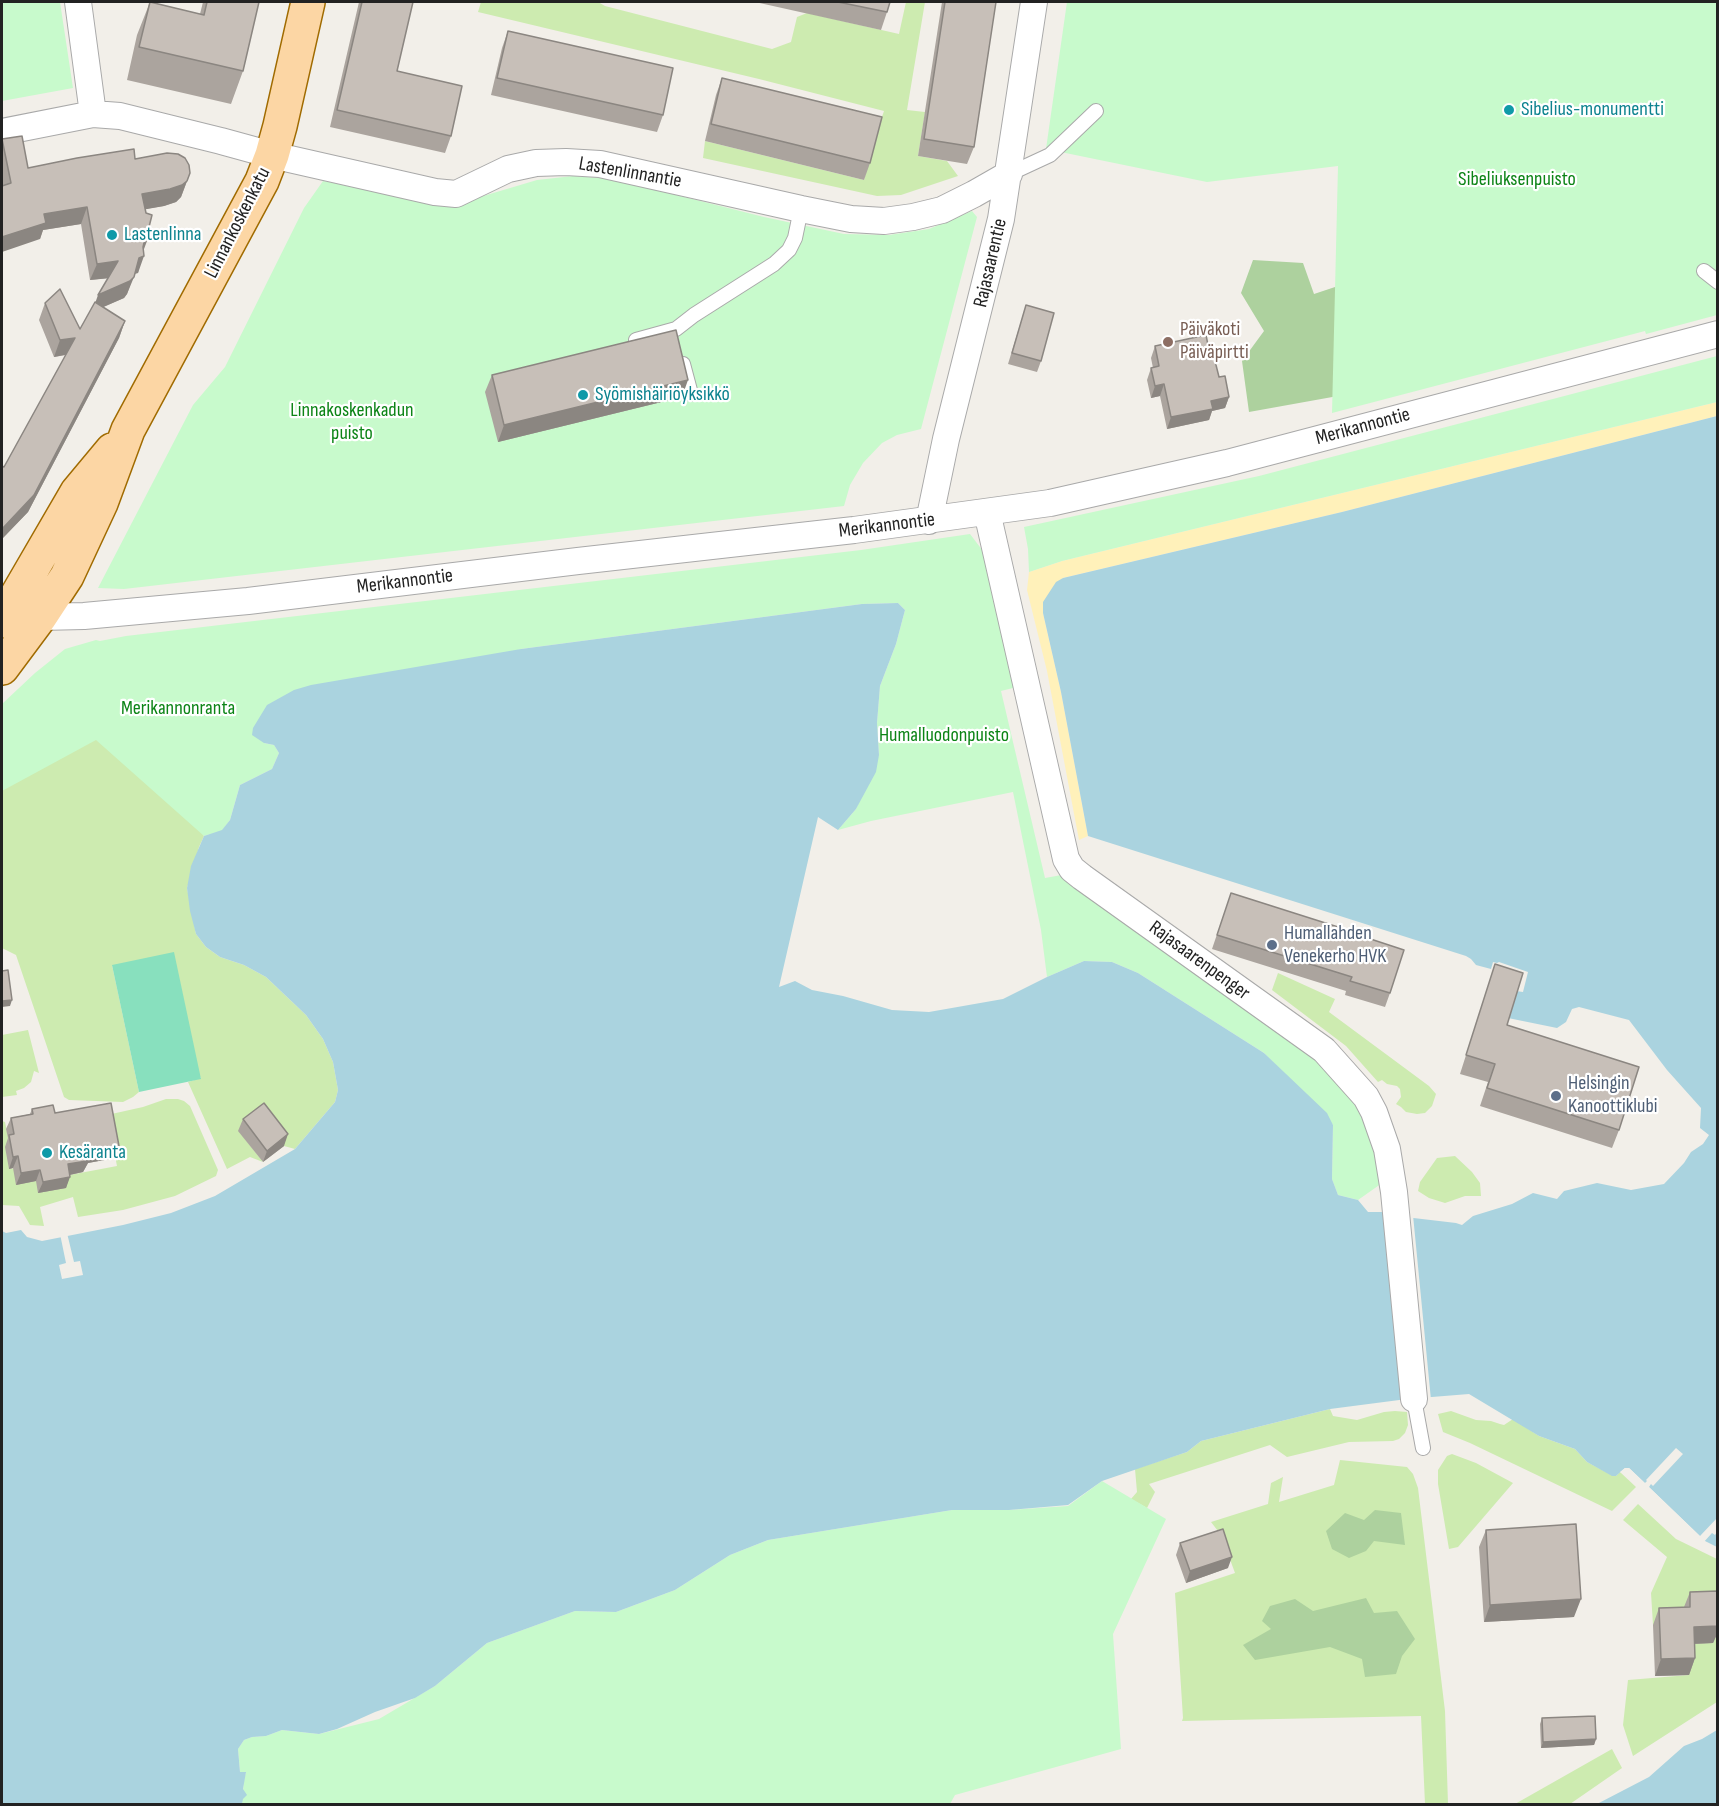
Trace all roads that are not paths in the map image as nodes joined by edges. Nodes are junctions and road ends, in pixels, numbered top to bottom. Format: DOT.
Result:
graph roads {
  1 [pos="78,2"];
  2 [pos="309,2"];
  3 [pos="1034,2"];
  4 [pos="1096,111"];
  5 [pos="93,114"];
  6 [pos="2,132"];
  7 [pos="272,155"];
  8 [pos="1009,174"];
  9 [pos="801,209"];
  10 [pos="1704,271"];
  11 [pos="1718,282"];
  12 [pos="1718,334"];
  13 [pos="678,341"];
  14 [pos="626,342"];
  15 [pos="691,394"];
  16 [pos="987,512"];
  17 [pos="929,520"];
  18 [pos="14,608"];
  19 [pos="2,668"];
  20 [pos="1414,1399"];
  21 [pos="1423,1448"];
  1 -- 5 [label="street"];
  2 -- 7 [label="main road, Linnankoskenkatu"];
  3 -- 8 [label="street, Rajasaarentie"];
  4 -- 8 [label="lane"];
  5 -- 6 [label="street, Lastenlinnantie"];
  5 -- 7 [label="street, Lastenlinnantie"];
  7 -- 9 [label="street, Lastenlinnantie"];
  7 -- 18 [label="main road, Linnankoskenkatu"];
  8 -- 9 [label="street, Lastenlinnantie"];
  8 -- 17 [label="street, Rajasaarentie"];
  9 -- 13 [label="lane"];
  10 -- 11 [label="lane"];
  12 -- 16 [label="street, Merikannontie"];
  13 -- 14 [label="lane"];
  13 -- 15 [label="lane"];
  16 -- 17 [label="street, Merikannontie"];
  16 -- 20 [label="street, Rajasaarenpenger"];
  17 -- 18 [label="street, Merikannontie"];
  18 -- 19 [label="main road, Linnankoskenkatu"];
  20 -- 21 [label="lane"];
}
